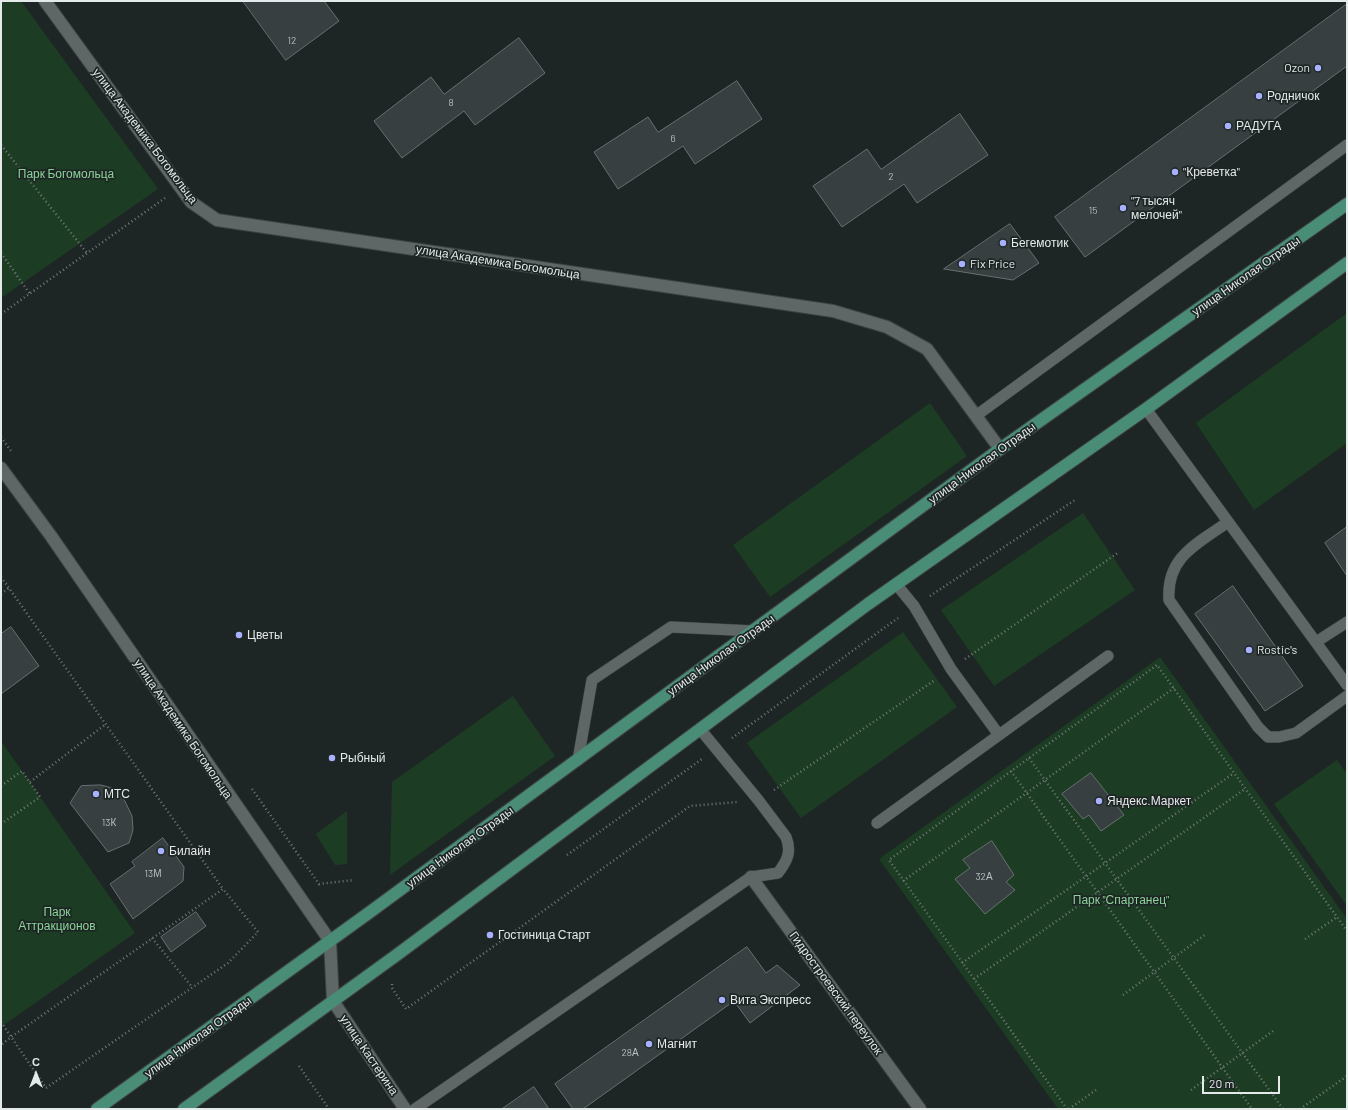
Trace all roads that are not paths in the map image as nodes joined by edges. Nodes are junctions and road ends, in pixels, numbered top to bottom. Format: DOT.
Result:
graph roads {
  1 [pos="45,1"];
  2 [pos="1347,145"];
  3 [pos="1347,204"];
  4 [pos="1347,263"];
  5 [pos="1146,409"];
  6 [pos="977,415"];
  7 [pos="1000,449"];
  8 [pos="1,468"];
  9 [pos="1228,522"];
  10 [pos="896,584"];
  11 [pos="1347,622"];
  12 [pos="754,631"];
  13 [pos="1316,642"];
  14 [pos="1108,656"];
  15 [pos="1347,685"];
  16 [pos="1347,696"];
  17 [pos="700,729"];
  18 [pos="999,735"];
  19 [pos="578,760"];
  20 [pos="877,823"];
  21 [pos="751,877"];
  22 [pos="330,941"];
  23 [pos="333,1001"];
  24 [pos="97,1109"];
  25 [pos="184,1109"];
  26 [pos="405,1109"];
  27 [pos="415,1109"];
  28 [pos="920,1109"];
  1 -- 6 [label="street, улица Академика Богомольца"];
  2 -- 6 [label="lane"];
  3 -- 7 [label="main road, улица Николая Отрады"];
  4 -- 5 [label="main road"];
  5 -- 9 [label="lane"];
  5 -- 10 [label="main road"];
  6 -- 7 [label="street, улица Академика Богомольца"];
  7 -- 12 [label="main road, улица Николая Отрады"];
  8 -- 22 [label="street, улица Академика Богомольца"];
  9 -- 13 [label="lane"];
  9 -- 16 [label="lane"];
  10 -- 17 [label="main road"];
  10 -- 18 [label="lane"];
  11 -- 13 [label="lane"];
  12 -- 19 [label="main road, улица Николая Отрады"];
  12 -- 19 [label="lane"];
  13 -- 15 [label="lane"];
  14 -- 18 [label="lane"];
  17 -- 21 [label="lane"];
  17 -- 23 [label="main road"];
  18 -- 20 [label="lane"];
  19 -- 22 [label="main road, улица Николая Отрады"];
  21 -- 27 [label="lane"];
  21 -- 28 [label="street, Гидростроевский переулок"];
  22 -- 23 [label="street"];
  22 -- 24 [label="main road, улица Николая Отрады"];
  23 -- 25 [label="main road"];
  23 -- 26 [label="street, улица Кастерина"];
}
